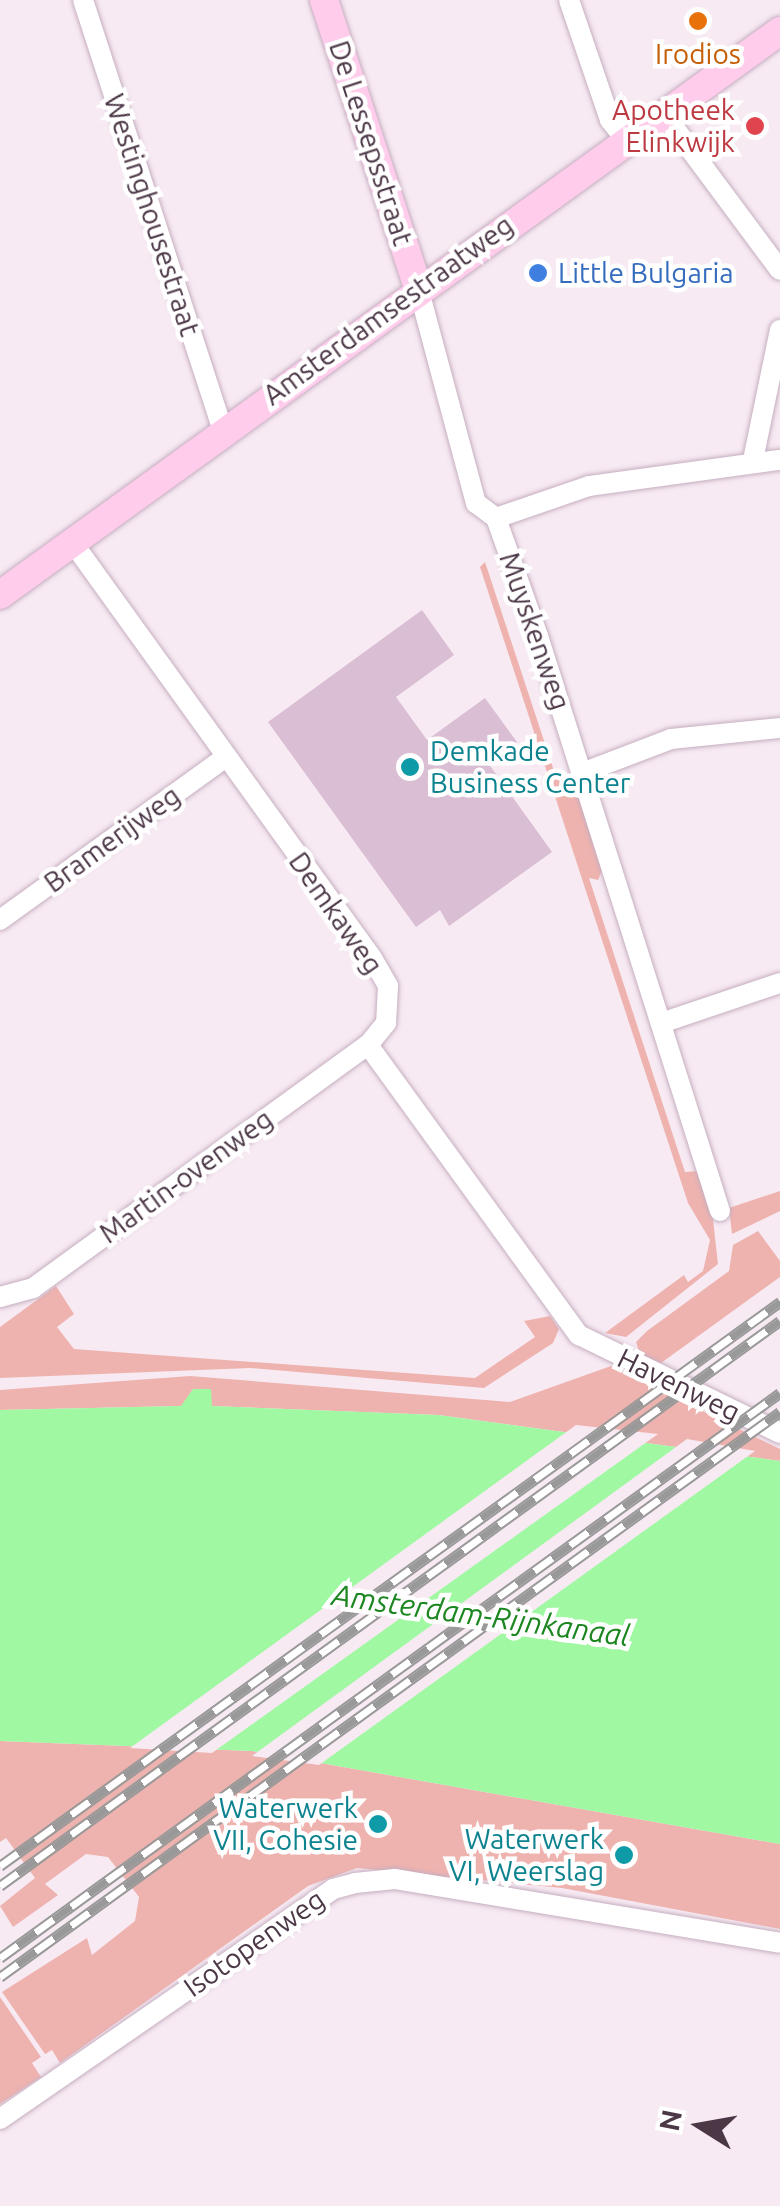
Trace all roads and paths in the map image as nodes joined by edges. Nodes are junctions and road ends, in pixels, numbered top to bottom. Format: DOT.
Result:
graph roads {
  1 [pos="83,0"];
  2 [pos="324,0"];
  3 [pos="569,0"];
  4 [pos="780,31"];
  5 [pos="664,114"];
  6 [pos="626,140"];
  7 [pos="780,270"];
  8 [pos="418,287"];
  9 [pos="780,330"];
  10 [pos="222,429"];
  11 [pos="753,460"];
  12 [pos="780,460"];
  13 [pos="496,518"];
  14 [pos="73,542"];
  15 [pos="0,595"];
  16 [pos="780,728"];
  17 [pos="224,758"];
  18 [pos="582,773"];
  19 [pos="0,920"];
  20 [pos="780,983"];
  21 [pos="661,1023"];
  22 [pos="368,1045"];
  23 [pos="720,1211"];
  24 [pos="0,1297"];
  25 [pos="780,1433"];
  26 [pos="780,1943"];
  27 [pos="0,2119"];
  1 -- 10 [label="street, Westinghousestraat"];
  2 -- 8 [label="main road, De Lessepsstraat"];
  3 -- 6 [label="street"];
  4 -- 5 [label="main road, Amsterdamsestraatweg"];
  5 -- 6 [label="main road, Amsterdamsestraatweg"];
  5 -- 7 [label="street"];
  6 -- 8 [label="main road, Amsterdamsestraatweg"];
  8 -- 10 [label="main road, Amsterdamsestraatweg"];
  8 -- 13 [label="street, Muyskenweg"];
  9 -- 11 [label="street"];
  10 -- 14 [label="main road, Amsterdamsestraatweg"];
  11 -- 12 [label="street"];
  11 -- 13 [label="street"];
  13 -- 18 [label="street, Muyskenweg"];
  14 -- 15 [label="main road, Amsterdamsestraatweg"];
  14 -- 17 [label="street, Demkaweg"];
  16 -- 18 [label="street"];
  17 -- 19 [label="street, Bramerijweg"];
  17 -- 22 [label="street, Demkaweg"];
  18 -- 21 [label="street, Muyskenweg"];
  20 -- 21 [label="street"];
  21 -- 23 [label="street, Muyskenweg"];
  22 -- 24 [label="street, Martin-ovenweg"];
  22 -- 25 [label="street, Havenweg"];
  26 -- 27 [label="street, Isotopenweg"];
}
